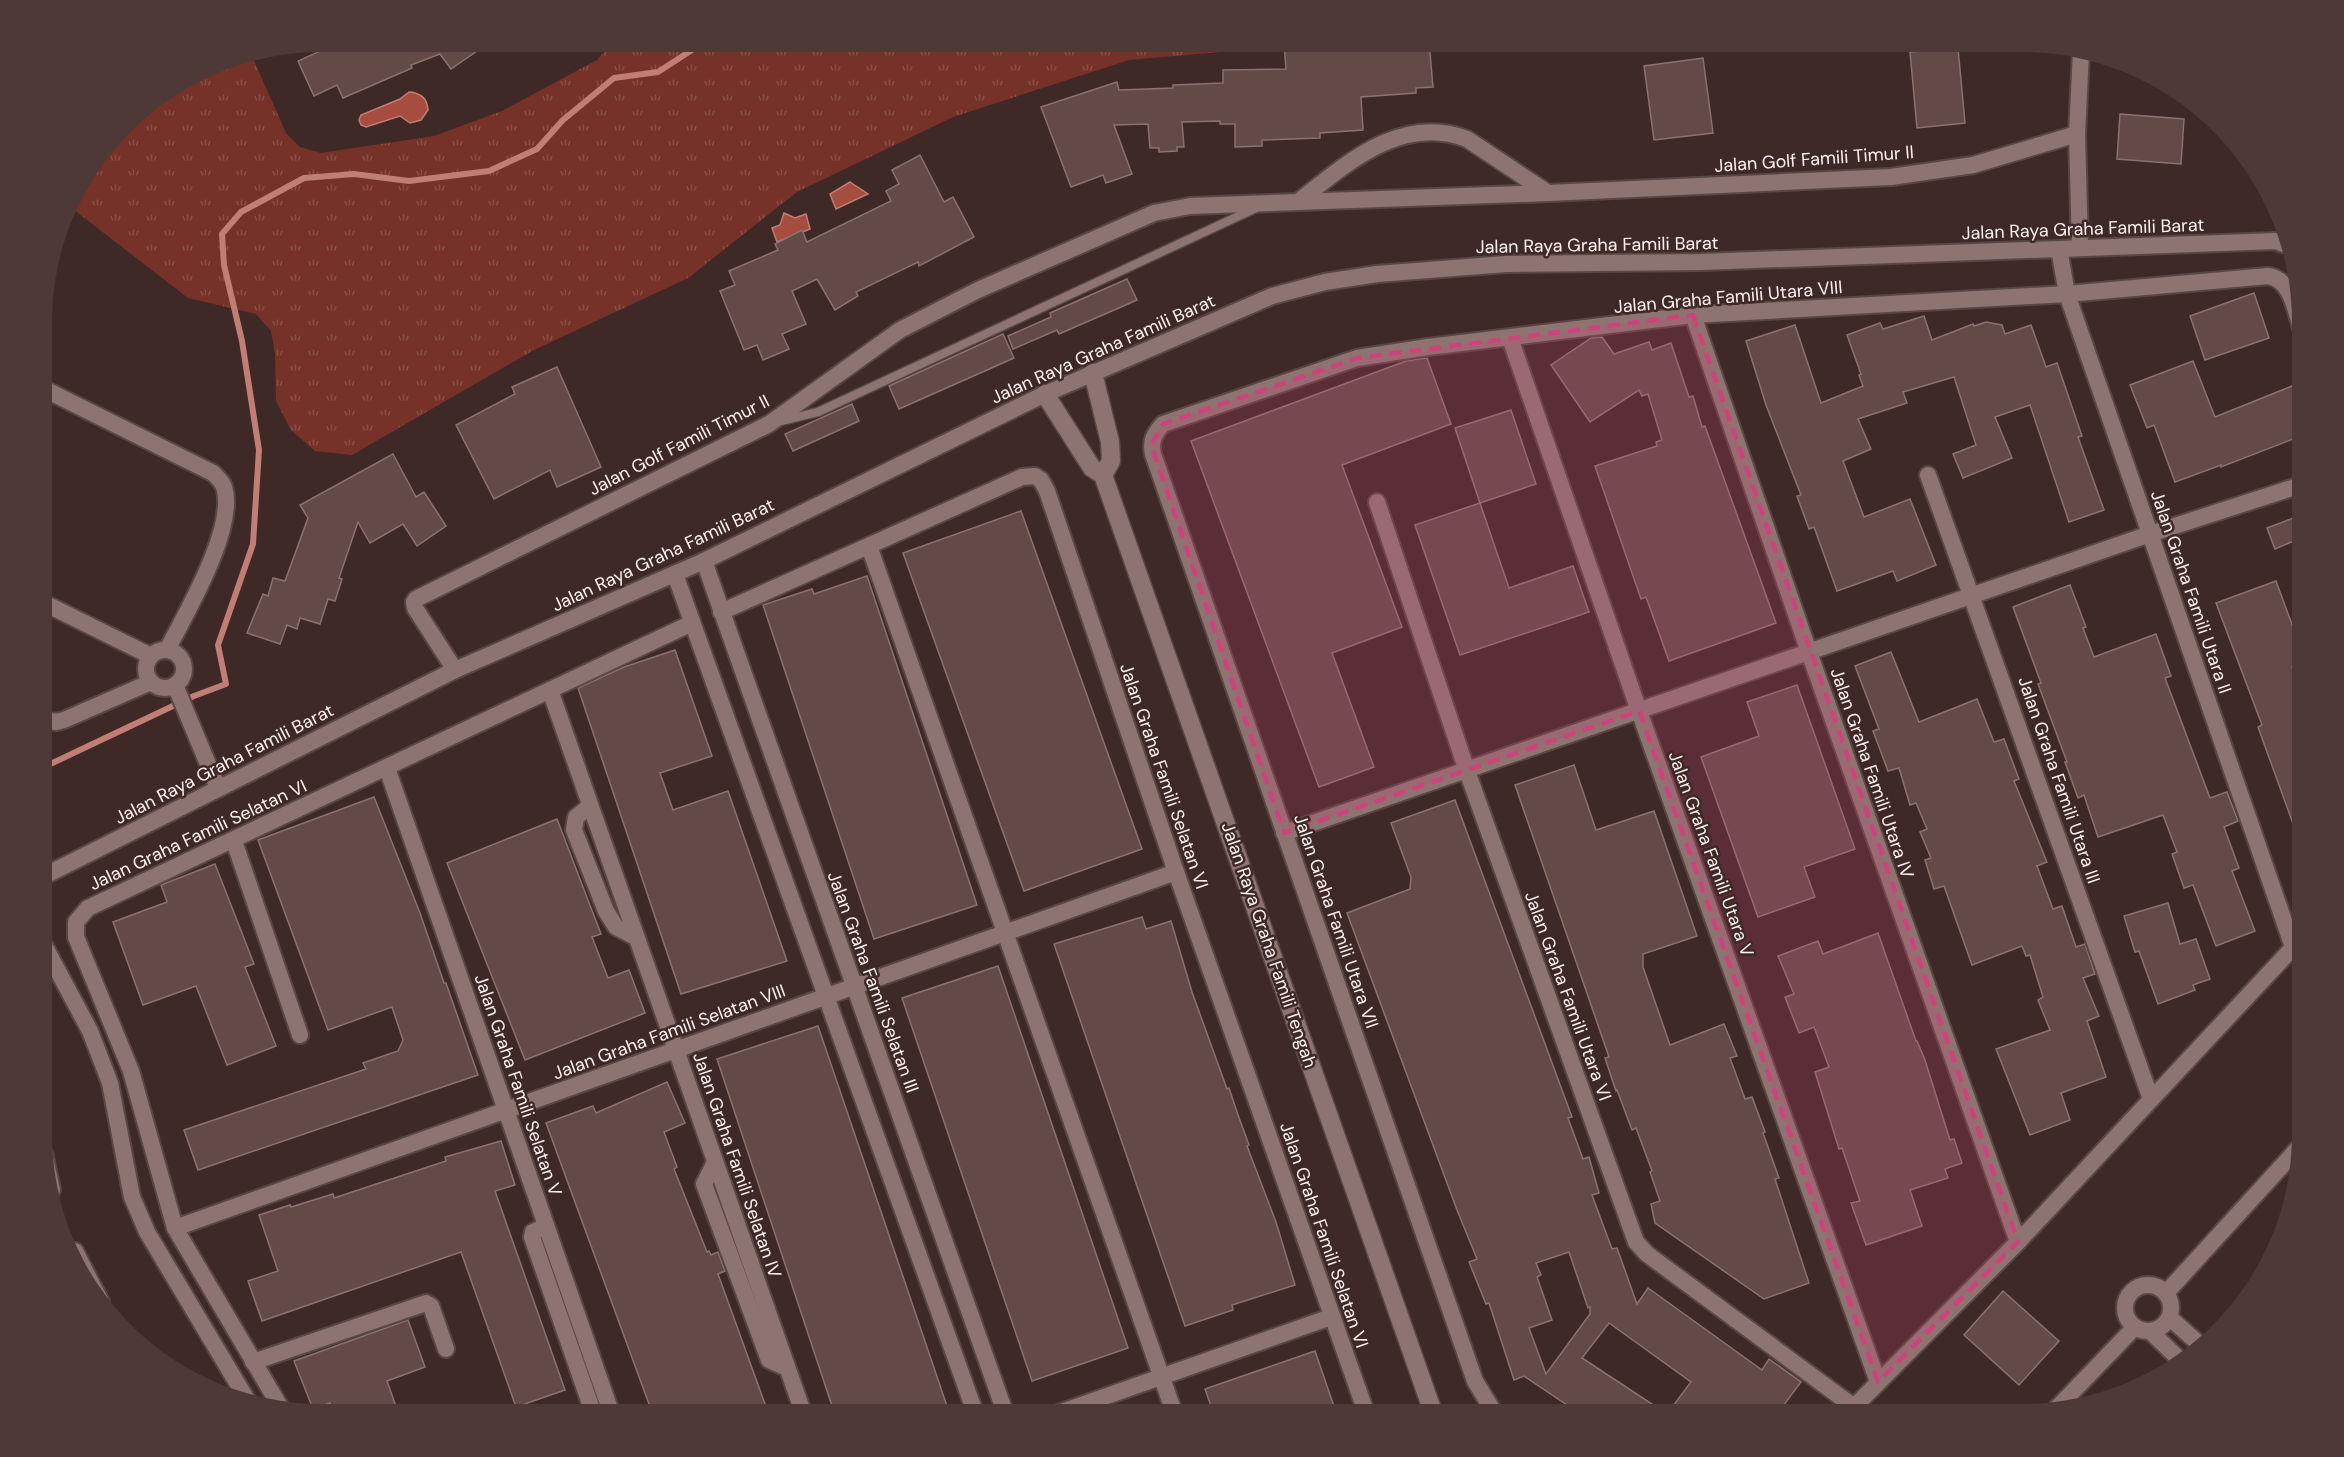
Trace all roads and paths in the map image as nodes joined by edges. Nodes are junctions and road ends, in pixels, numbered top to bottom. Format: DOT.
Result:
graph roads {
  1 [pos="2081,60"];
  2 [pos="2077,134"];
  3 [pos="1548,193"];
  4 [pos="1298,202"];
  5 [pos="1265,204"];
  6 [pos="2278,241"];
  7 [pos="2080,248"];
  8 [pos="2059,249"];
  9 [pos="2290,293"];
  10 [pos="2067,294"];
  11 [pos="1693,315"];
  12 [pos="1510,338"];
  13 [pos="1093,373"];
  14 [pos="52,392"];
  15 [pos="1045,394"];
  16 [pos="769,424"];
  17 [pos="1154,433"];
  18 [pos="1103,475"];
  19 [pos="1928,475"];
  20 [pos="2292,488"];
  21 [pos="1377,502"];
  22 [pos="2150,534"];
  23 [pos="869,546"];
  24 [pos="704,561"];
  25 [pos="675,574"];
  26 [pos="1972,594"];
  27 [pos="52,607"];
  28 [pos="721,612"];
  29 [pos="692,623"];
  30 [pos="167,650"];
  31 [pos="1809,652"];
  32 [pos="151,656"];
  33 [pos="455,670"];
  34 [pos="151,682"];
  35 [pos="177,688"];
  36 [pos="550,690"];
  37 [pos="1639,711"];
  38 [pos="52,721"];
  39 [pos="387,768"];
  40 [pos="1467,771"];
  41 [pos="218,788"];
  42 [pos="590,806"];
  43 [pos="1284,833"];
  44 [pos="234,841"];
  45 [pos="52,872"];
  46 [pos="1176,872"];
  47 [pos="2292,929"];
  48 [pos="1006,933"];
  49 [pos="637,938"];
  50 [pos="2292,948"];
  51 [pos="52,960"];
  52 [pos="854,987"];
  53 [pos="826,997"];
  54 [pos="300,1035"];
  55 [pos="676,1050"];
  56 [pos="2151,1099"];
  57 [pos="506,1110"];
  58 [pos="2290,1157"];
  59 [pos="546,1226"];
  60 [pos="175,1228"];
  61 [pos="2018,1242"];
  62 [pos="2166,1293"];
  63 [pos="1331,1317"];
  64 [pos="2170,1318"];
  65 [pos="2142,1329"];
  66 [pos="2195,1341"];
  67 [pos="446,1350"];
  68 [pos="2175,1356"];
  69 [pos="253,1362"];
  70 [pos="1161,1377"];
  71 [pos="1878,1382"];
  72 [pos="242,1392"];
  73 [pos="276,1400"];
  74 [pos="2065,1400"];
  75 [pos="590,1404"];
  76 [pos="608,1404"];
  77 [pos="800,1404"];
  78 [pos="972,1404"];
  79 [pos="1002,1404"];
  80 [pos="1084,1404"];
  81 [pos="1171,1404"];
  82 [pos="1363,1404"];
  83 [pos="1430,1404"];
  84 [pos="1489,1404"];
  85 [pos="1842,1404"];
  86 [pos="1858,1404"];
  1 -- 2 [label="street"];
  2 -- 3 [label="street, Jalan Golf Famili Timur II"];
  2 -- 7 [label="street"];
  3 -- 4 [label="street, Jalan Golf Famili Timur II"];
  3 -- 4 [label="street"];
  4 -- 5 [label="street, Jalan Golf Famili Timur II"];
  5 -- 16 [label="lane"];
  5 -- 16 [label="street, Jalan Golf Famili Timur II"];
  6 -- 7 [label="street, Jalan Raya Graha Famili Barat"];
  7 -- 8 [label="street, Jalan Raya Graha Famili Barat"];
  8 -- 10 [label="street, Jalan Graha Famili Utara II"];
  8 -- 13 [label="street, Jalan Raya Graha Famili Barat"];
  9 -- 10 [label="street, Jalan Graha Famili Utara VIII"];
  10 -- 11 [label="street, Jalan Graha Famili Utara VIII"];
  10 -- 22 [label="street, Jalan Graha Famili Utara II"];
  11 -- 12 [label="street, Jalan Graha Famili Utara VIII"];
  11 -- 31 [label="street, Jalan Graha Famili Utara IV"];
  12 -- 17 [label="street, Jalan Graha Famili Utara VIII"];
  12 -- 37 [label="street, Jalan Graha Famili Utara V"];
  13 -- 15 [label="street, Jalan Raya Graha Famili Barat"];
  13 -- 18 [label="street"];
  14 -- 30 [label="street"];
  15 -- 18 [label="street, Jalan Raya Graha Famili Tengah"];
  15 -- 24 [label="street, Jalan Raya Graha Famili Barat"];
  16 -- 33 [label="street, Jalan Golf Famili Timur II"];
  17 -- 43 [label="street, Jalan Graha Famili Utara VII"];
  18 -- 83 [label="street, Jalan Raya Graha Famili Tengah"];
  19 -- 26 [label="street, Jalan Graha Famili Utara III"];
  20 -- 22 [label="street"];
  21 -- 40 [label="street, Jalan Graha Famili Utara VI"];
  22 -- 26 [label="street"];
  22 -- 47 [label="street, Jalan Graha Famili Utara II"];
  23 -- 28 [label="street, Jalan Graha Famili Selatan VI"];
  23 -- 46 [label="street, Jalan Graha Famili Selatan VI"];
  23 -- 48 [label="street"];
  24 -- 25 [label="street, Jalan Raya Graha Famili Barat"];
  24 -- 28 [label="street, Jalan Graha Famili Selatan III"];
  25 -- 29 [label="street"];
  25 -- 33 [label="street, Jalan Raya Graha Famili Barat"];
  26 -- 31 [label="street"];
  26 -- 56 [label="street, Jalan Graha Famili Utara III"];
  27 -- 32 [label="street"];
  28 -- 52 [label="street, Jalan Graha Famili Selatan III"];
  29 -- 36 [label="street, Jalan Graha Famili Selatan VI"];
  29 -- 53 [label="street"];
  30 -- 32 [label="street"];
  30 -- 35 [label="street"];
  31 -- 37 [label="street"];
  31 -- 61 [label="street, Jalan Graha Famili Utara IV"];
  32 -- 34 [label="street"];
  33 -- 41 [label="street, Jalan Raya Graha Famili Barat"];
  34 -- 35 [label="street"];
  34 -- 38 [label="street"];
  35 -- 41 [label="street"];
  36 -- 39 [label="street, Jalan Graha Famili Selatan VI"];
  36 -- 42 [label="street, Jalan Graha Famili Selatan IV"];
  37 -- 40 [label="street"];
  37 -- 71 [label="street, Jalan Graha Famili Utara V"];
  39 -- 44 [label="street, Jalan Graha Famili Selatan VI"];
  39 -- 57 [label="street, Jalan Graha Famili Selatan V"];
  40 -- 43 [label="street"];
  40 -- 85 [label="street, Jalan Graha Famili Utara VI"];
  41 -- 45 [label="street, Jalan Raya Graha Famili Barat"];
  42 -- 49 [label="street, Jalan Graha Famili Selatan IV"];
  42 -- 49 [label="street"];
  43 -- 84 [label="street, Jalan Graha Famili Utara VII"];
  44 -- 54 [label="street"];
  44 -- 60 [label="street, Jalan Graha Famili Selatan VI"];
  46 -- 48 [label="street, Jalan Graha Famili Selatan VIII"];
  46 -- 63 [label="street, Jalan Graha Famili Selatan VI"];
  48 -- 52 [label="street, Jalan Graha Famili Selatan VIII"];
  48 -- 70 [label="street"];
  49 -- 55 [label="street, Jalan Graha Famili Selatan IV"];
  50 -- 56 [label="street"];
  51 -- 72 [label="street"];
  52 -- 53 [label="street, Jalan Graha Famili Selatan VIII"];
  52 -- 79 [label="street, Jalan Graha Famili Selatan III"];
  53 -- 55 [label="street, Jalan Graha Famili Selatan VIII"];
  53 -- 78 [label="street"];
  55 -- 57 [label="street, Jalan Graha Famili Selatan VIII"];
  55 -- 77 [label="street, Jalan Graha Famili Selatan IV"];
  56 -- 61 [label="street"];
  57 -- 59 [label="street, Jalan Graha Famili Selatan V"];
  57 -- 60 [label="street, Jalan Graha Famili Selatan VIII"];
  58 -- 62 [label="street"];
  59 -- 75 [label="street"];
  59 -- 76 [label="street, Jalan Graha Famili Selatan V"];
  60 -- 69 [label="street, Jalan Graha Famili Selatan VI"];
  61 -- 71 [label="street"];
  62 -- 64 [label="street"];
  62 -- 65 [label="street"];
  63 -- 70 [label="street"];
  63 -- 82 [label="street, Jalan Graha Famili Selatan VI"];
  64 -- 65 [label="street"];
  64 -- 66 [label="street"];
  65 -- 68 [label="street"];
  65 -- 74 [label="street"];
  67 -- 69 [label="street"];
  69 -- 73 [label="street, Jalan Graha Famili Selatan VI"];
  70 -- 80 [label="street"];
  70 -- 81 [label="street"];
  71 -- 86 [label="street"];
}
